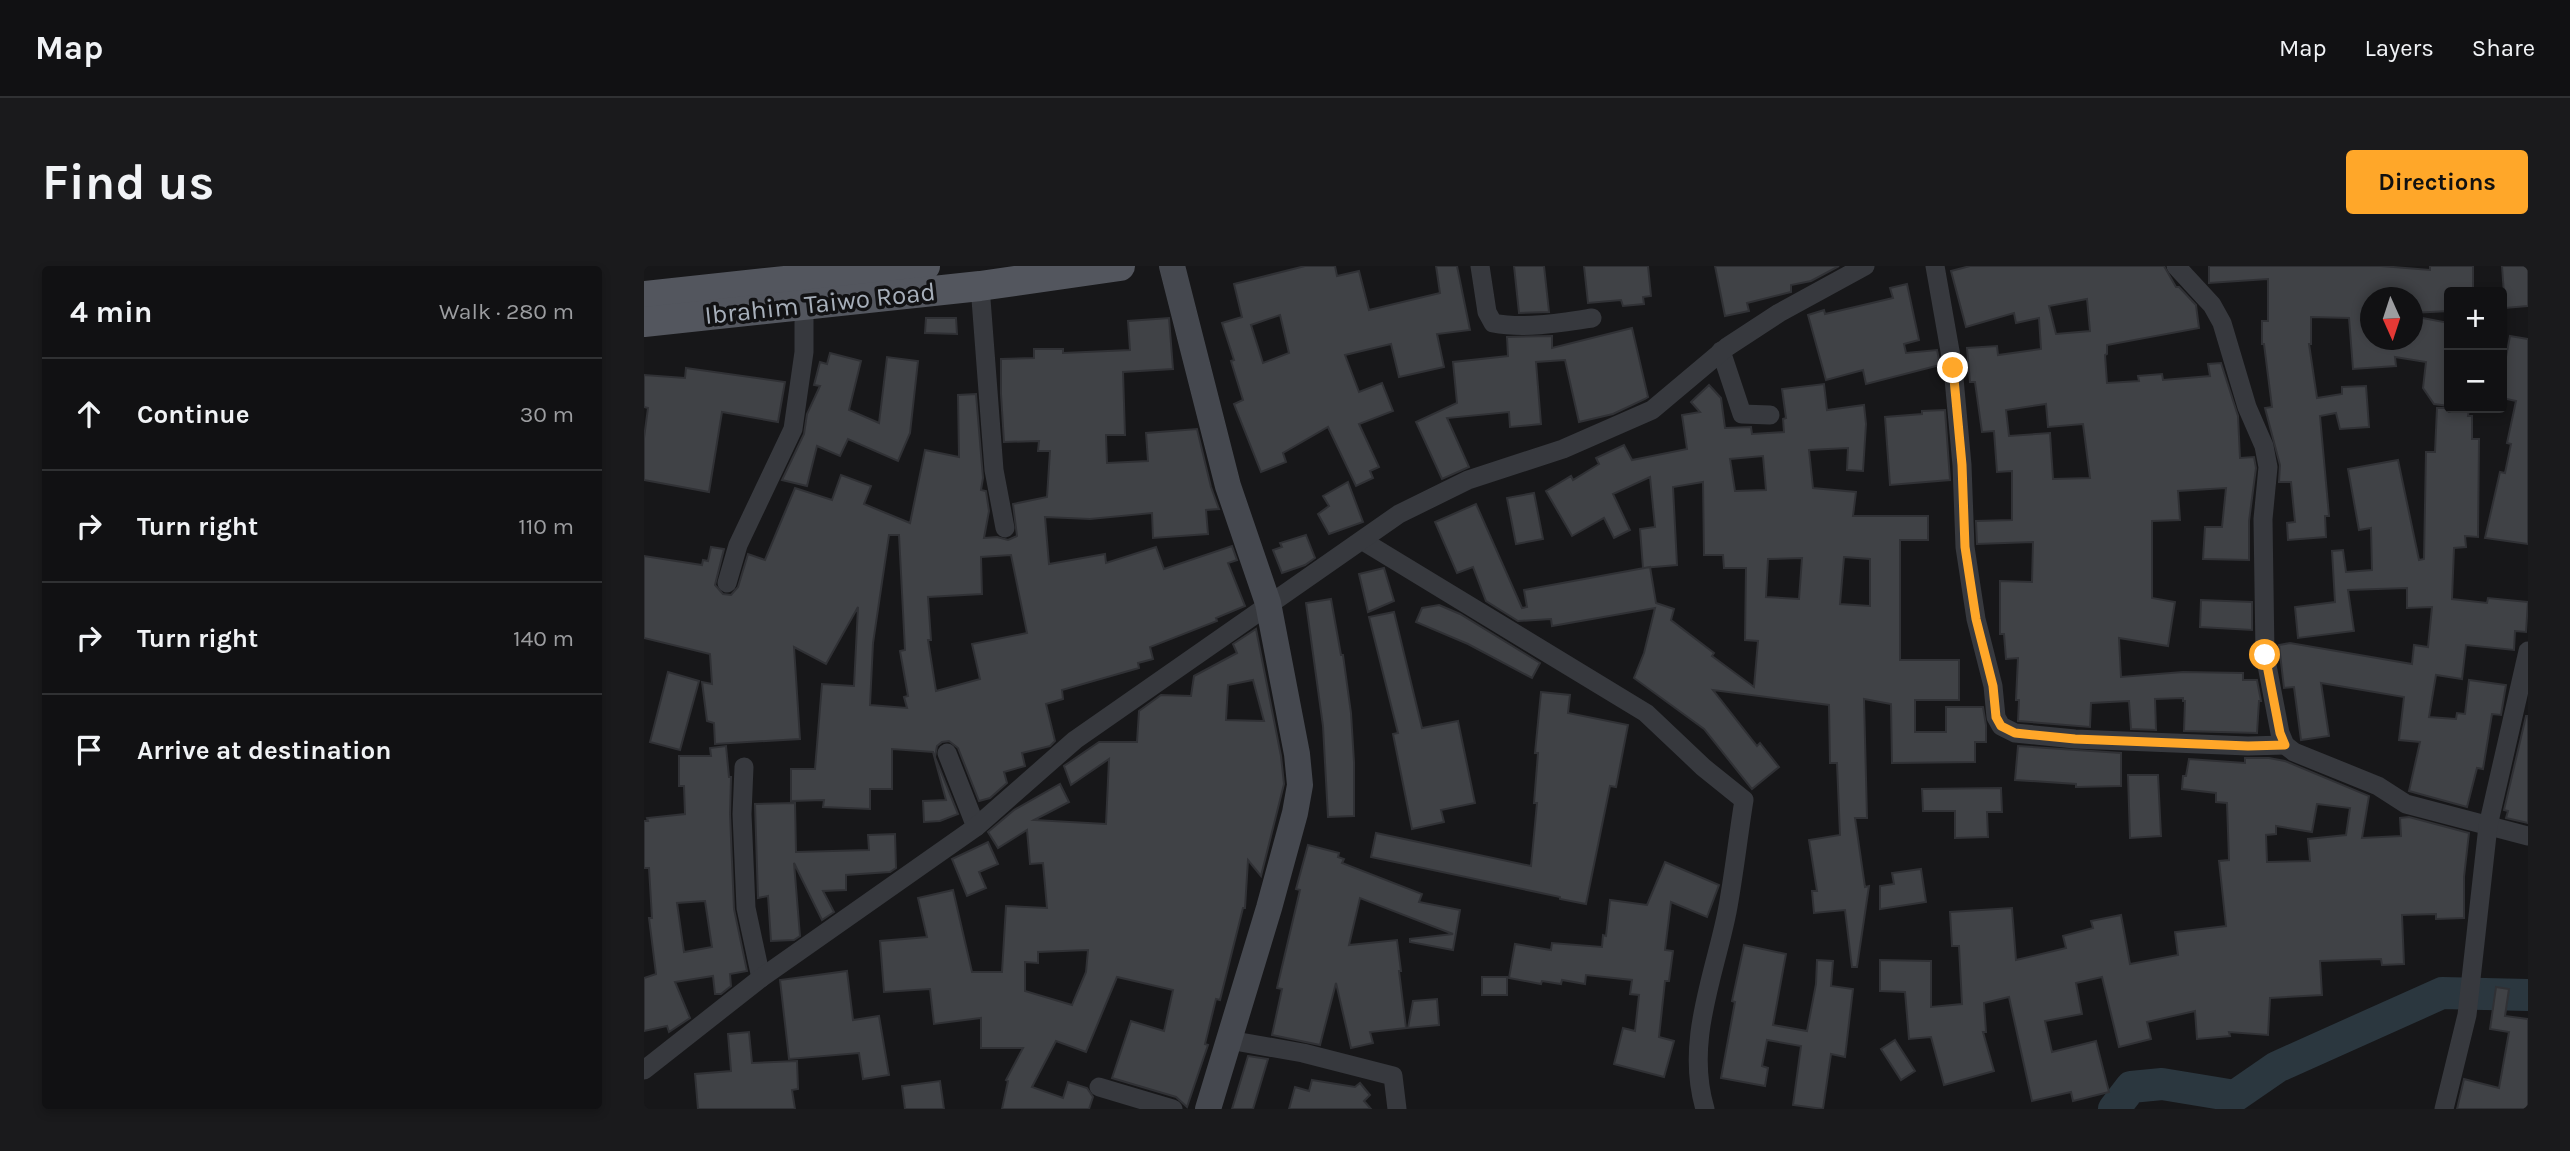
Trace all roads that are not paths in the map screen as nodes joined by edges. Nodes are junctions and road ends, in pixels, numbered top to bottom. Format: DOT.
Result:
graph roads {
  1 [pos="925,266"];
  2 [pos="1120,266"];
  3 [pos="1172,266"];
  4 [pos="1480,266"];
  5 [pos="1865,266"];
  6 [pos="1935,266"];
  7 [pos="2176,266"];
  8 [pos="980,286"];
  9 [pos="644,296"];
  10 [pos="804,306"];
  11 [pos="1592,318"];
  12 [pos="644,322"];
  13 [pos="1721,351"];
  14 [pos="1770,415"];
  15 [pos="1005,528"];
  16 [pos="1363,541"];
  17 [pos="727,583"];
  18 [pos="1268,603"];
  19 [pos="2528,651"];
  20 [pos="2285,745"];
  21 [pos="947,753"];
  22 [pos="744,767"];
  23 [pos="976,827"];
  24 [pos="2488,827"];
  25 [pos="2528,836"];
  26 [pos="761,978"];
  27 [pos="1229,1040"];
  28 [pos="644,1070"];
  29 [pos="1099,1087"];
  30 [pos="1173,1109"];
  31 [pos="1208,1109"];
  32 [pos="1398,1109"];
  33 [pos="1704,1109"];
  34 [pos="2445,1109"];
  1 -- 9 [label="main road, Ibrahim Taiwo Road"];
  2 -- 8 [label="main road, Ibrahim Taiwo Road"];
  3 -- 18 [label="street"];
  4 -- 11 [label="street"];
  5 -- 13 [label="street"];
  6 -- 20 [label="street"];
  7 -- 20 [label="street"];
  8 -- 10 [label="main road, Ibrahim Taiwo Road"];
  8 -- 15 [label="street"];
  10 -- 12 [label="main road, Ibrahim Taiwo Road"];
  10 -- 17 [label="street"];
  13 -- 14 [label="street"];
  13 -- 16 [label="street"];
  16 -- 18 [label="street"];
  16 -- 33 [label="street"];
  18 -- 23 [label="street"];
  18 -- 27 [label="street"];
  19 -- 24 [label="street"];
  20 -- 24 [label="street"];
  21 -- 23 [label="street"];
  22 -- 26 [label="street"];
  23 -- 26 [label="street"];
  24 -- 25 [label="street"];
  24 -- 34 [label="street"];
  26 -- 28 [label="street"];
  27 -- 31 [label="street"];
  27 -- 32 [label="street"];
  29 -- 30 [label="street"];
}
